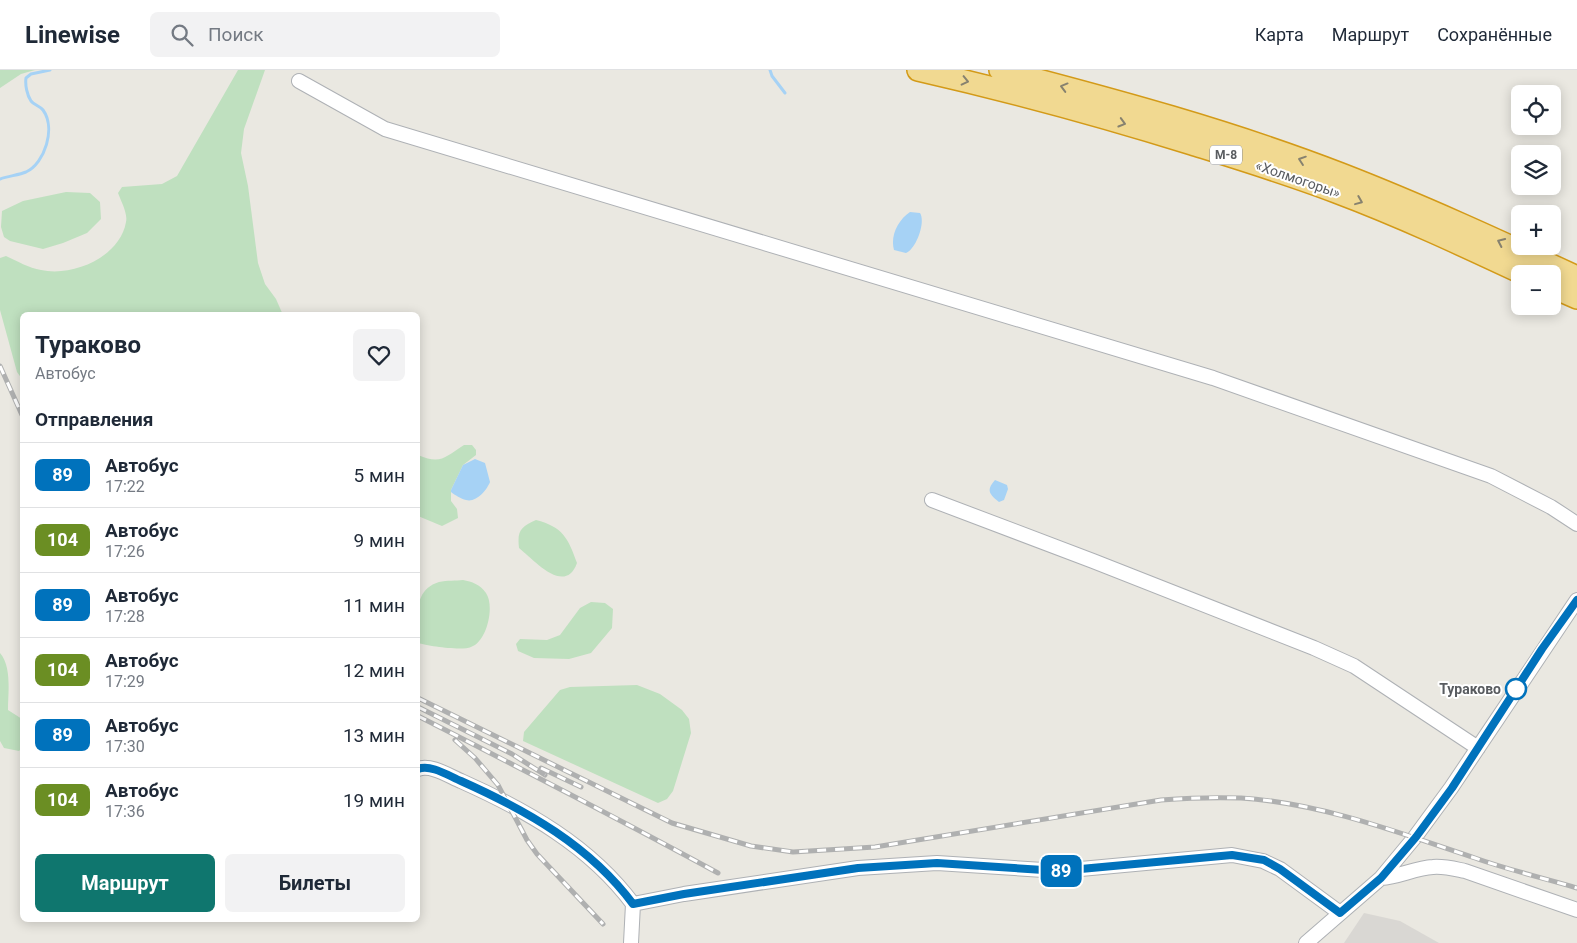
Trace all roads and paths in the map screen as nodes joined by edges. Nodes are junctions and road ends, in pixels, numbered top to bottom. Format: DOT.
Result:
graph roads {
  1 [pos="918,70"];
  2 [pos="1000,70"];
  3 [pos="299,81"];
  4 [pos="1511,268"];
  5 [pos="1577,278"];
  6 [pos="1561,291"];
  7 [pos="1577,298"];
  8 [pos="932,500"];
  9 [pos="1577,524"];
  10 [pos="1577,600"];
  11 [pos="1478,748"];
  12 [pos="420,768"];
  13 [pos="1381,878"];
  14 [pos="633,904"];
  15 [pos="1577,910"];
  16 [pos="1340,913"];
  17 [pos="631,943"];
  18 [pos="1306,943"];
  1 -- 4 [label="highway, «Холмогоры» / М-8, one-way"];
  5 -- 2 [label="highway, «Холмогоры» / М-8, one-way"];
  3 -- 9 [label="street"];
  6 -- 7 [label="highway"];
  8 -- 11 [label="street"];
  10 -- 11 [label="street"];
  11 -- 13 [label="street"];
  12 -- 14 [label="street"];
  13 -- 15 [label="street"];
  13 -- 16 [label="street"];
  14 -- 16 [label="street"];
  14 -- 17 [label="street"];
  16 -- 18 [label="street"];
}
